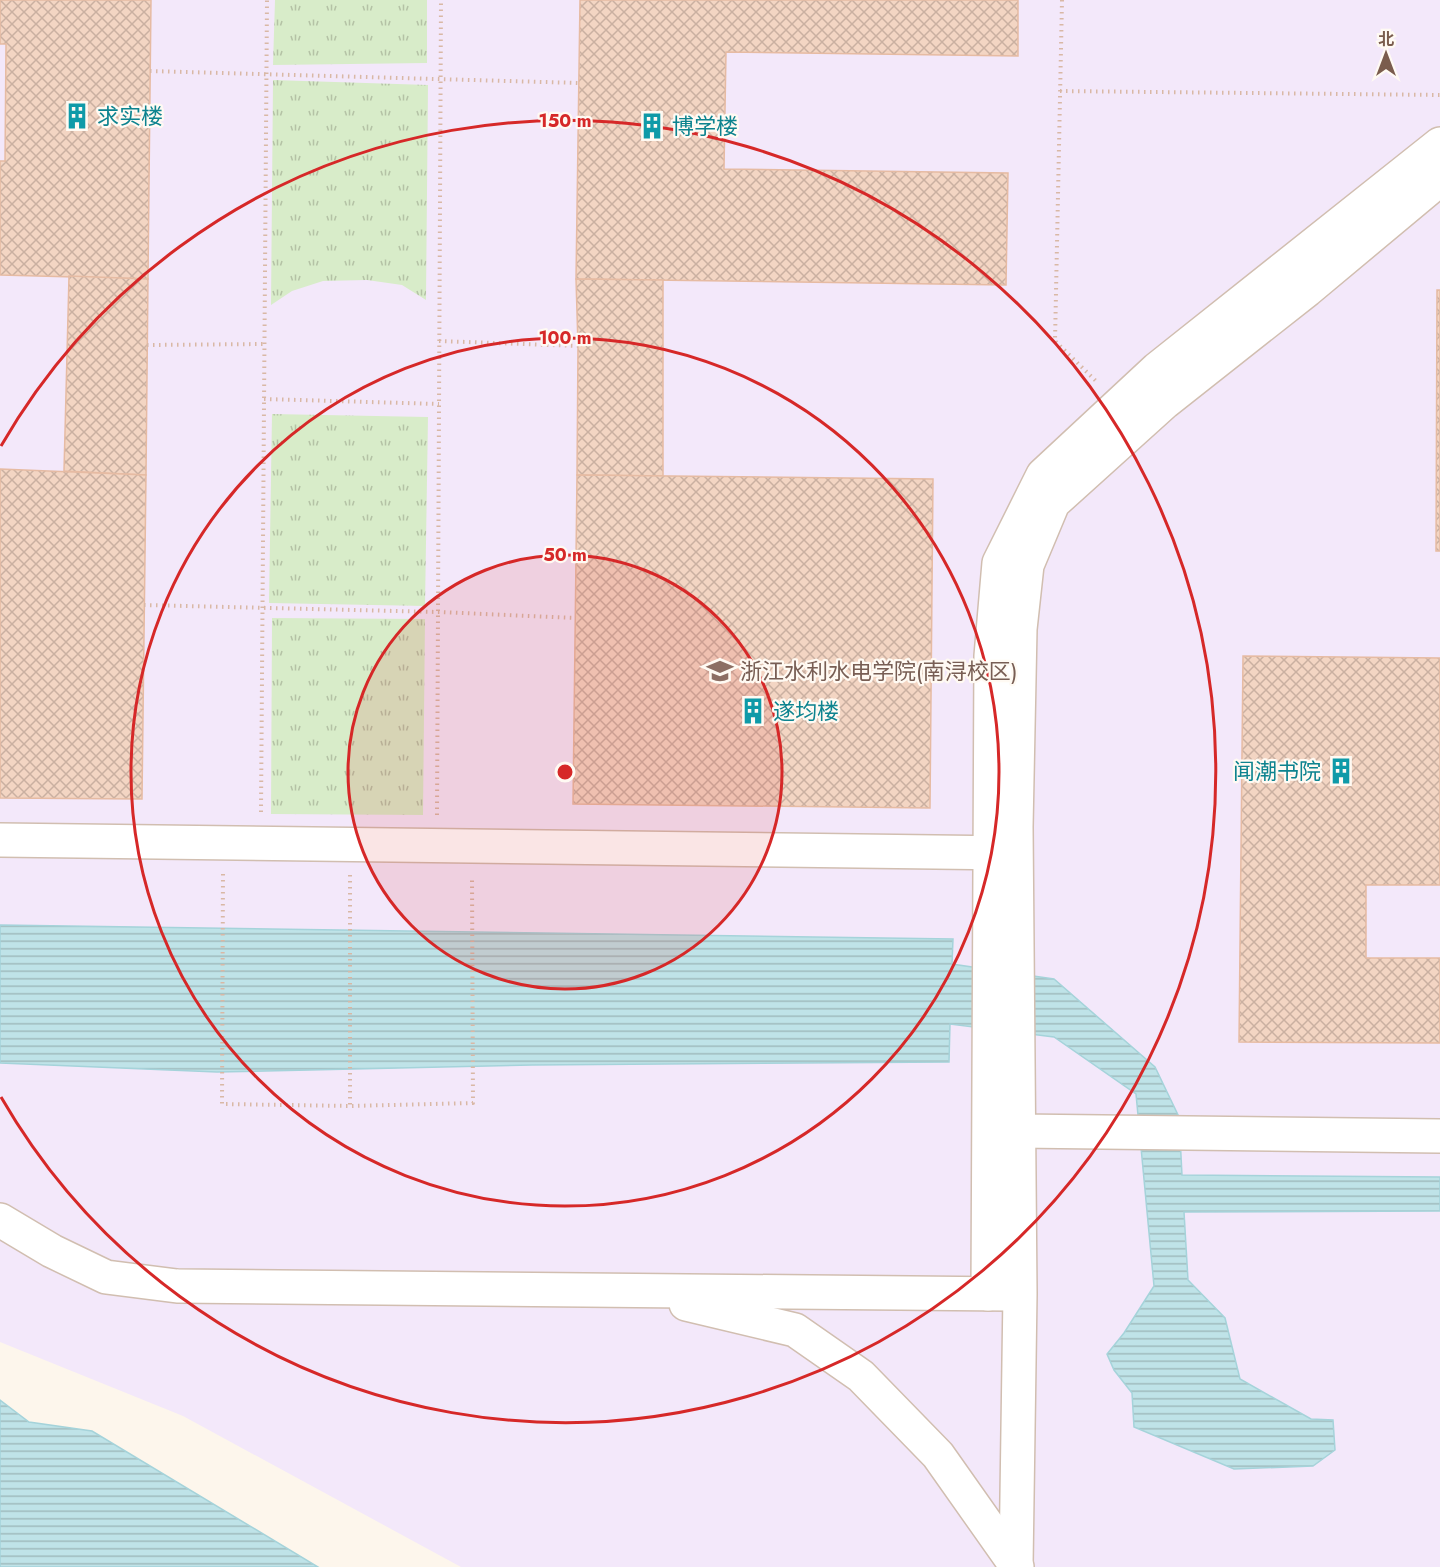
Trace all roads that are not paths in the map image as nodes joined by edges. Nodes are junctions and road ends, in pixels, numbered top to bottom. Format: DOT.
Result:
graph roads {
  1 [pos="1440,144"];
  2 [pos="1440,178"];
  3 [pos="0,840"];
  4 [pos="1002,853"];
  5 [pos="1004,1129"];
  6 [pos="1440,1136"];
  7 [pos="0,1220"];
  8 [pos="628,1291"];
  9 [pos="988,1294"];
  10 [pos="1020,1294"];
  11 [pos="1016,1566"];
  1 -- 4 [label="street"];
  2 -- 4 [label="street"];
  3 -- 4 [label="street"];
  4 -- 5 [label="street"];
  5 -- 6 [label="street"];
  5 -- 9 [label="street"];
  5 -- 10 [label="street"];
  7 -- 8 [label="street"];
  8 -- 9 [label="street"];
  8 -- 11 [label="street"];
  9 -- 10 [label="street"];
  10 -- 11 [label="street"];
}
